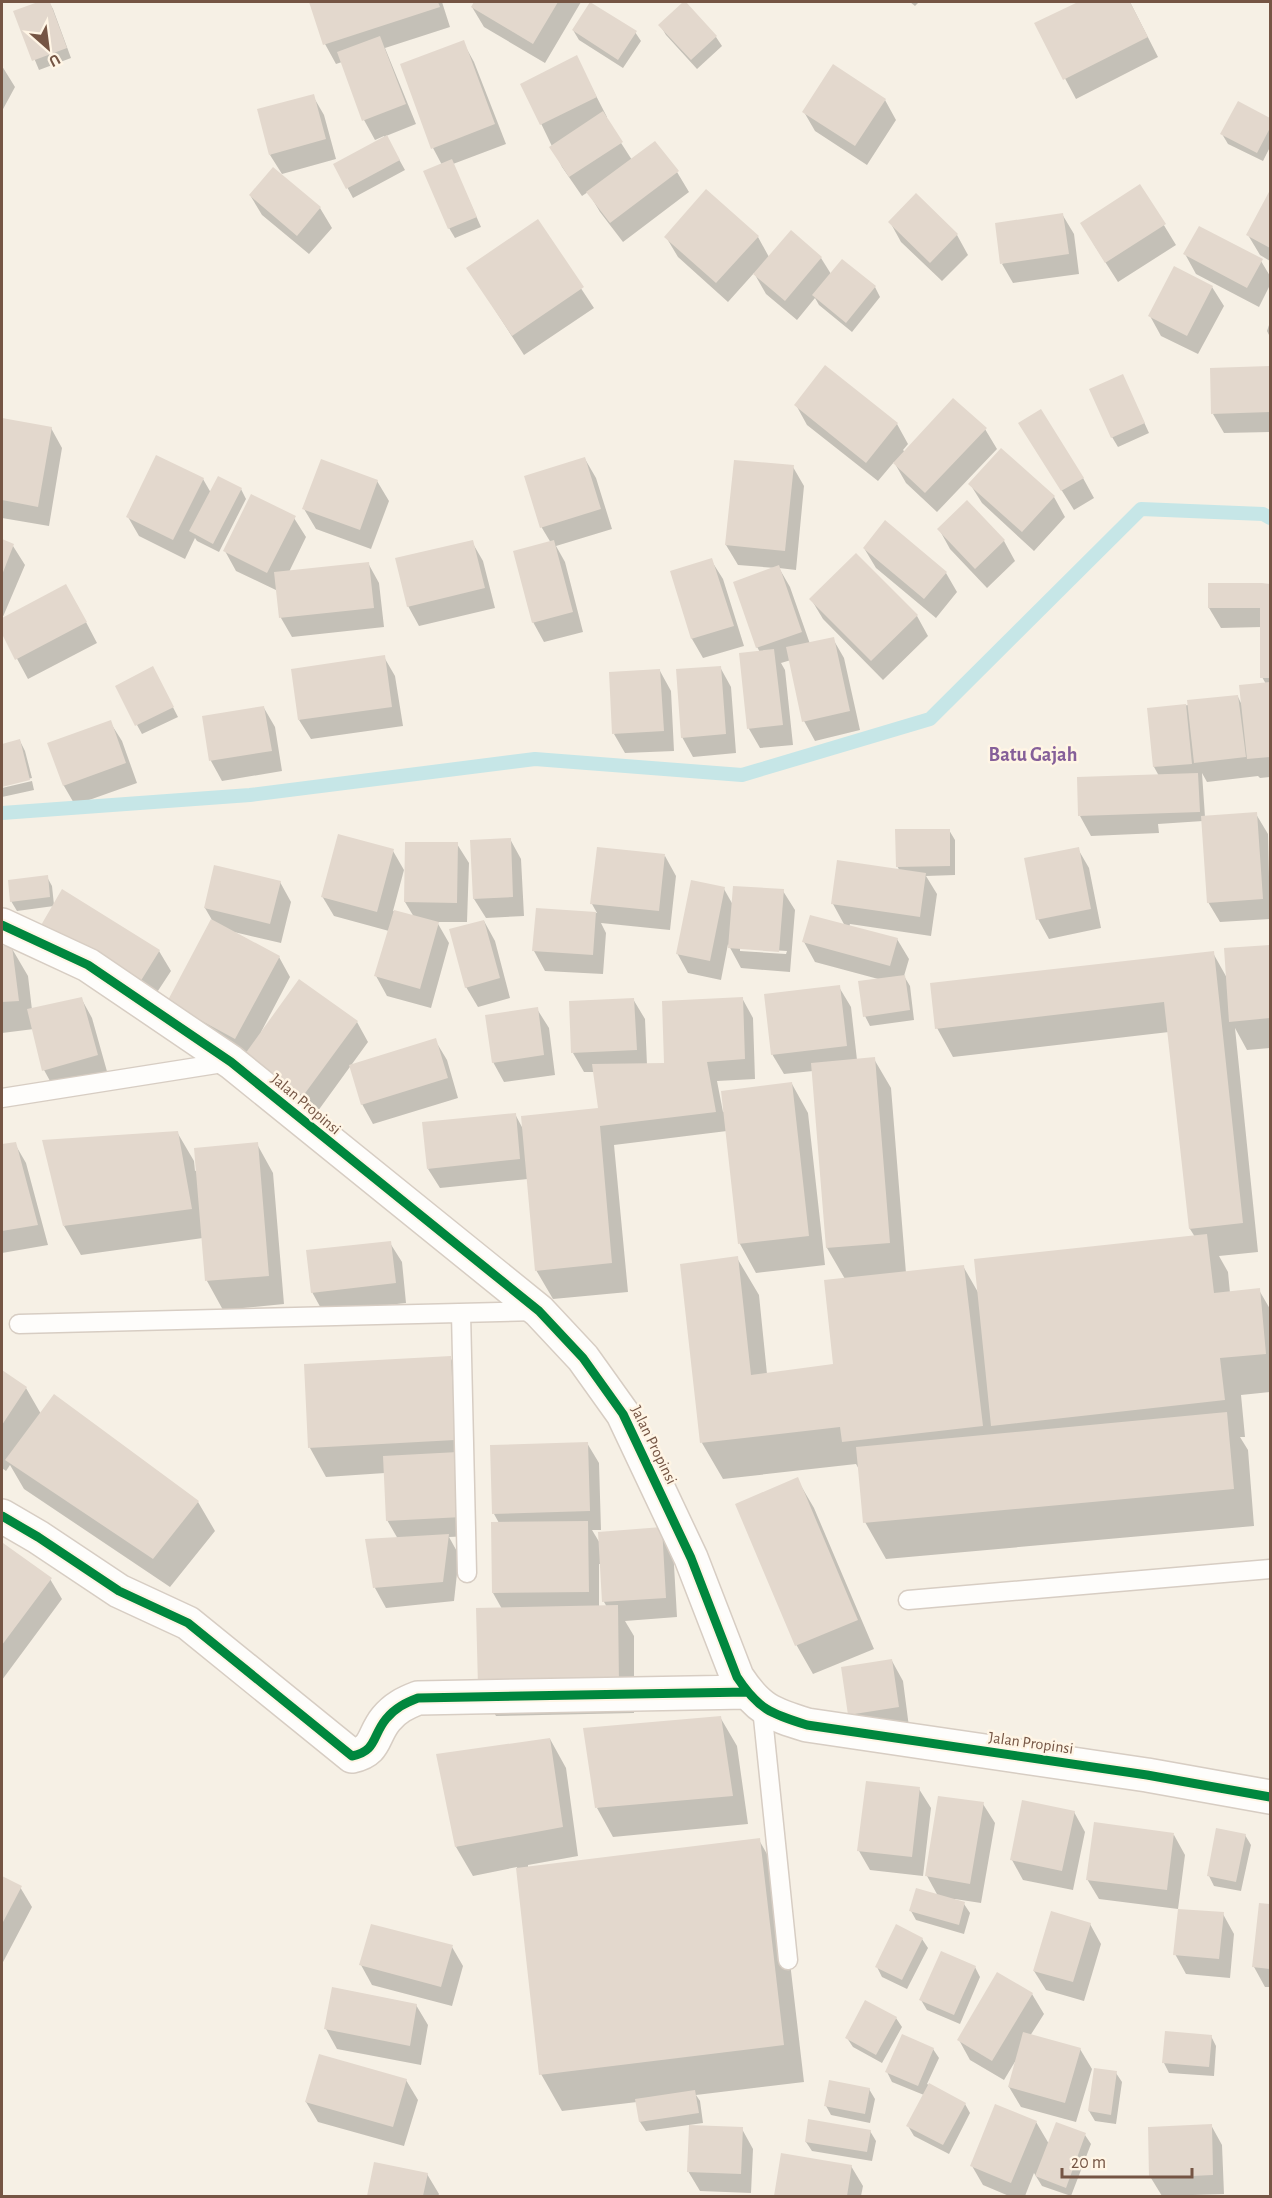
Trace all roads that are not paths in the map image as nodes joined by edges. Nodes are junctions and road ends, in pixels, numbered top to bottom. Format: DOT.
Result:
graph roads {
  1 [pos="2,925"];
  2 [pos="231,1062"];
  3 [pos="2,1098"];
  4 [pos="538,1311"];
  5 [pos="461,1313"];
  6 [pos="19,1324"];
  7 [pos="2,1516"];
  8 [pos="1270,1569"];
  9 [pos="467,1573"];
  10 [pos="908,1600"];
  11 [pos="754,1700"];
  12 [pos="1270,1797"];
  13 [pos="788,1960"];
  1 -- 2 [label="street, Jalan Propinsi"];
  2 -- 3 [label="lane"];
  2 -- 4 [label="street, Jalan Propinsi"];
  4 -- 5 [label="lane"];
  4 -- 11 [label="street, Jalan Propinsi"];
  5 -- 6 [label="lane"];
  5 -- 9 [label="lane"];
  7 -- 11 [label="street"];
  8 -- 10 [label="lane"];
  11 -- 12 [label="street, Jalan Propinsi"];
  11 -- 13 [label="lane"];
}
